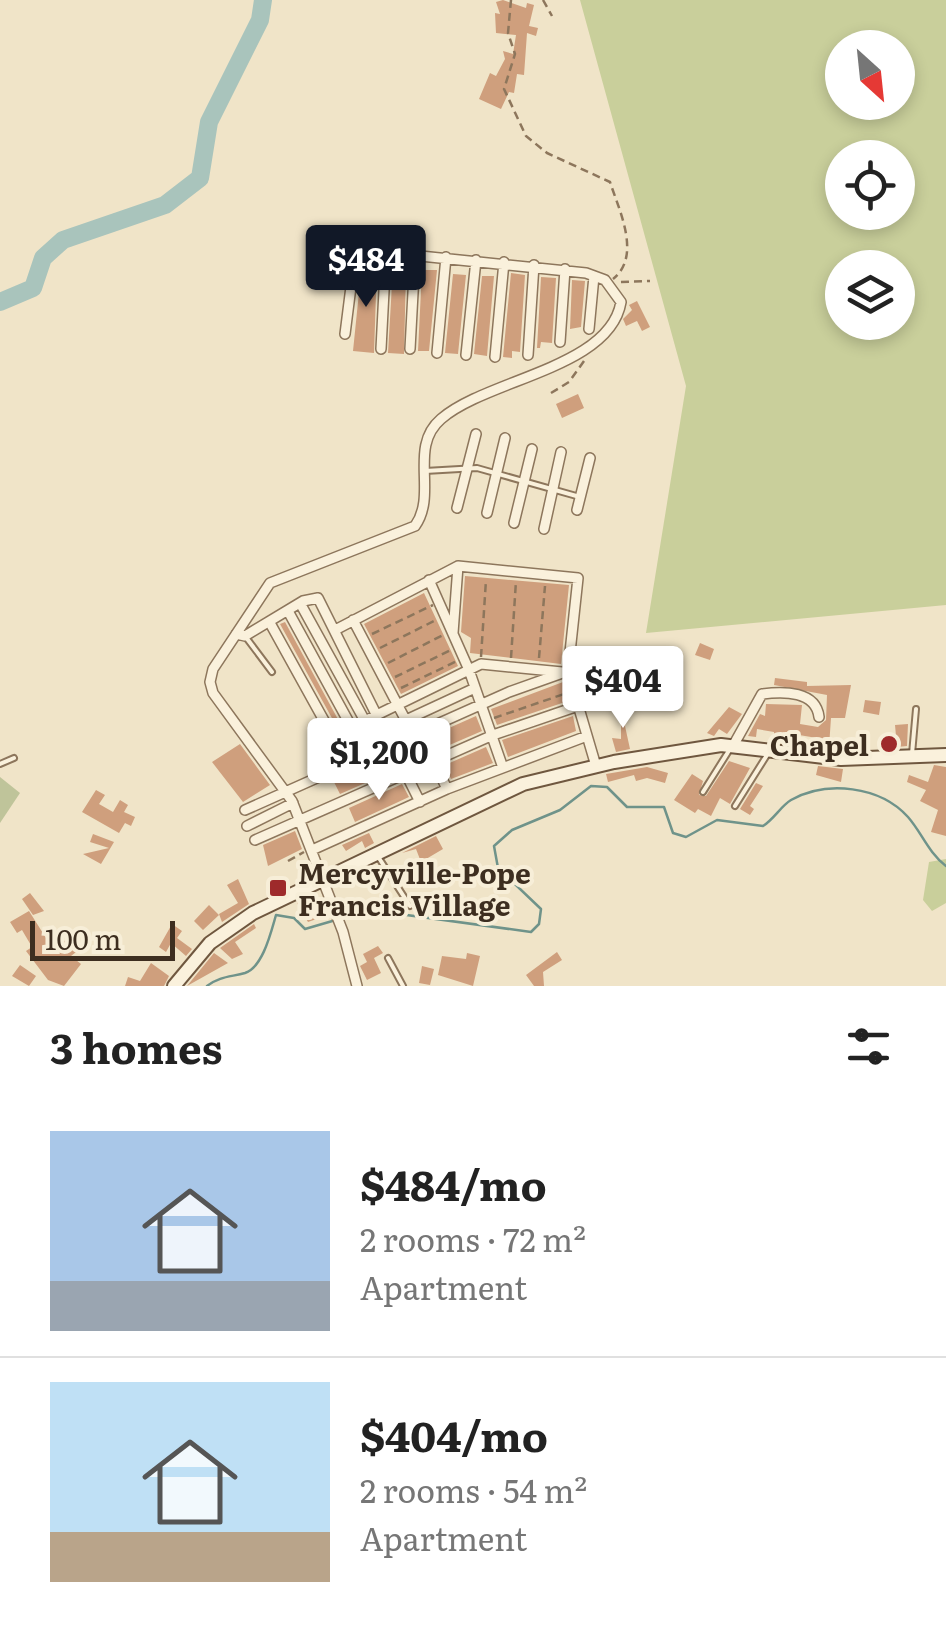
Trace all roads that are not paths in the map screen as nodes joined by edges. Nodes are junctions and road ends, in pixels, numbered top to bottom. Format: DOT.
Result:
graph roads {
  1 [pos="386,252"];
  2 [pos="415,254"];
  3 [pos="446,257"];
  4 [pos="476,260"];
  5 [pos="504,262"];
  6 [pos="534,265"];
  7 [pos="565,270"];
  8 [pos="594,276"];
  9 [pos="589,329"];
  10 [pos="345,334"];
  11 [pos="560,342"];
  12 [pos="381,349"];
  13 [pos="410,349"];
  14 [pos="437,353"];
  15 [pos="466,355"];
  16 [pos="528,355"];
  17 [pos="494,357"];
  18 [pos="476,434"];
  19 [pos="504,438"];
  20 [pos="532,448"];
  21 [pos="561,452"];
  22 [pos="590,458"];
  23 [pos="467,468"];
  24 [pos="424,471"];
  25 [pos="495,473"];
  26 [pos="524,481"];
  27 [pos="552,489"];
  28 [pos="580,497"];
  29 [pos="457,508"];
  30 [pos="577,510"];
  31 [pos="487,513"];
  32 [pos="514,523"];
  33 [pos="544,529"];
  34 [pos="458,566"];
  35 [pos="429,580"];
  36 [pos="300,603"];
  37 [pos="288,610"];
  38 [pos="354,620"];
  39 [pos="270,622"];
  40 [pos="336,629"];
  41 [pos="452,633"];
  42 [pos="240,635"];
  43 [pos="468,670"];
  44 [pos="272,672"];
  45 [pos="566,672"];
  46 [pos="476,688"];
  47 [pos="482,703"];
  48 [pos="398,706"];
  49 [pos="578,706"];
  50 [pos="916,709"];
  51 [pos="378,714"];
  52 [pos="819,717"];
  53 [pos="406,720"];
  54 [pos="365,721"];
  55 [pos="348,731"];
  56 [pos="417,734"];
  57 [pos="493,735"];
  58 [pos="587,736"];
  59 [pos="393,744"];
  60 [pos="732,746"];
  61 [pos="770,750"];
  62 [pos="946,754"];
  63 [pos="912,755"];
  64 [pos="14,758"];
  65 [pos="434,761"];
  66 [pos="357,763"];
  67 [pos="0,764"];
  68 [pos="502,765"];
  69 [pos="596,766"];
  70 [pos="406,774"];
  71 [pos="447,789"];
  72 [pos="287,790"];
  73 [pos="703,792"];
  74 [pos="420,802"];
  75 [pos="293,804"];
  76 [pos="736,806"];
  77 [pos="245,810"];
  78 [pos="300,819"];
  79 [pos="247,826"];
  80 [pos="255,840"];
  81 [pos="312,849"];
  82 [pos="375,852"];
  83 [pos="324,878"];
  84 [pos="410,906"];
  85 [pos="388,958"];
  86 [pos="174,986"];
  87 [pos="356,986"];
  88 [pos="403,986"];
  1 -- 2 [label="street"];
  1 -- 10 [label="street"];
  1 -- 12 [label="street"];
  2 -- 3 [label="street"];
  2 -- 13 [label="street"];
  3 -- 4 [label="street"];
  3 -- 14 [label="street"];
  4 -- 5 [label="street"];
  4 -- 15 [label="street"];
  5 -- 6 [label="street"];
  5 -- 17 [label="street"];
  6 -- 7 [label="street"];
  6 -- 16 [label="street"];
  7 -- 8 [label="street"];
  7 -- 11 [label="street"];
  8 -- 9 [label="street"];
  8 -- 24 [label="street"];
  18 -- 23 [label="street"];
  19 -- 25 [label="street"];
  20 -- 26 [label="street"];
  21 -- 27 [label="street"];
  22 -- 28 [label="street"];
  23 -- 24 [label="lane"];
  23 -- 25 [label="lane"];
  23 -- 29 [label="street"];
  24 -- 42 [label="street"];
  25 -- 26 [label="lane"];
  25 -- 31 [label="street"];
  26 -- 27 [label="lane"];
  26 -- 32 [label="street"];
  27 -- 28 [label="lane"];
  27 -- 33 [label="street"];
  28 -- 30 [label="street"];
  34 -- 35 [label="street"];
  34 -- 41 [label="street"];
  34 -- 45 [label="street"];
  35 -- 38 [label="street"];
  35 -- 41 [label="street"];
  36 -- 37 [label="street"];
  36 -- 40 [label="street"];
  36 -- 54 [label="street"];
  37 -- 39 [label="street"];
  37 -- 55 [label="street"];
  38 -- 40 [label="street"];
  38 -- 48 [label="street"];
  39 -- 42 [label="street"];
  39 -- 55 [label="street"];
  40 -- 51 [label="street"];
  41 -- 43 [label="street"];
  42 -- 44 [label="lane"];
  42 -- 72 [label="street"];
  43 -- 45 [label="street"];
  43 -- 46 [label="street"];
  43 -- 48 [label="street"];
  45 -- 47 [label="street"];
  45 -- 49 [label="street"];
  46 -- 47 [label="street"];
  46 -- 53 [label="street"];
  47 -- 56 [label="street"];
  47 -- 57 [label="street"];
  48 -- 51 [label="street"];
  48 -- 53 [label="street"];
  49 -- 57 [label="street"];
  49 -- 58 [label="street"];
  50 -- 63 [label="lane"];
  51 -- 54 [label="street"];
  51 -- 59 [label="street"];
  52 -- 60 [label="street"];
  53 -- 56 [label="street"];
  54 -- 55 [label="street"];
  55 -- 66 [label="street"];
  56 -- 59 [label="street"];
  56 -- 65 [label="street"];
  57 -- 65 [label="street"];
  57 -- 68 [label="street"];
  58 -- 68 [label="street"];
  58 -- 69 [label="street"];
  59 -- 66 [label="street"];
  59 -- 70 [label="street"];
  60 -- 61 [label="street"];
  60 -- 69 [label="street"];
  60 -- 73 [label="lane"];
  61 -- 63 [label="street"];
  61 -- 76 [label="lane"];
  62 -- 63 [label="street"];
  64 -- 67 [label="lane"];
  65 -- 70 [label="street"];
  65 -- 71 [label="street"];
  66 -- 72 [label="street"];
  68 -- 71 [label="street"];
  69 -- 82 [label="street"];
  70 -- 74 [label="street"];
  70 -- 78 [label="street"];
  71 -- 74 [label="street"];
  72 -- 75 [label="street"];
  72 -- 77 [label="street"];
  74 -- 81 [label="street"];
  75 -- 78 [label="street"];
  75 -- 79 [label="street"];
  78 -- 80 [label="street"];
  78 -- 81 [label="street"];
  81 -- 83 [label="street"];
  82 -- 83 [label="street"];
  82 -- 84 [label="lane"];
  83 -- 86 [label="street"];
  83 -- 87 [label="street"];
  85 -- 88 [label="lane"];
}
